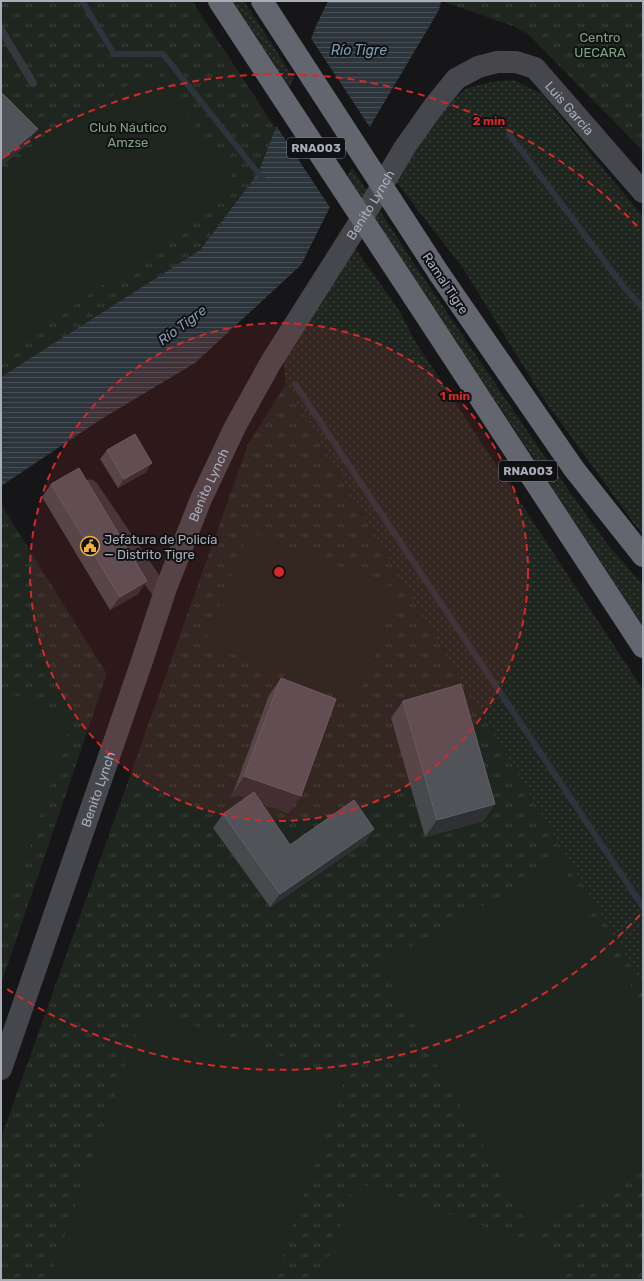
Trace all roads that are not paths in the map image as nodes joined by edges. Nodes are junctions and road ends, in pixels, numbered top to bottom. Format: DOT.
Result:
graph roads {
  1 [pos="219,1"];
  2 [pos="262,1"];
  3 [pos="1,30"];
  4 [pos="478,67"];
  5 [pos="33,83"];
  6 [pos="643,192"];
  7 [pos="80,474"];
  8 [pos="643,556"];
  9 [pos="163,596"];
  10 [pos="643,647"];
  11 [pos="1,1069"];
  1 -- 10 [label="highway, RNA003, bridge"];
  2 -- 8 [label="highway, Ramal Tigre / RNA003, bridge"];
  3 -- 5 [label="lane"];
  4 -- 6 [label="street, Luis García"];
  4 -- 9 [label="street, Benito Lynch"];
  7 -- 9 [label="street"];
  9 -- 11 [label="street, Benito Lynch"];
}
